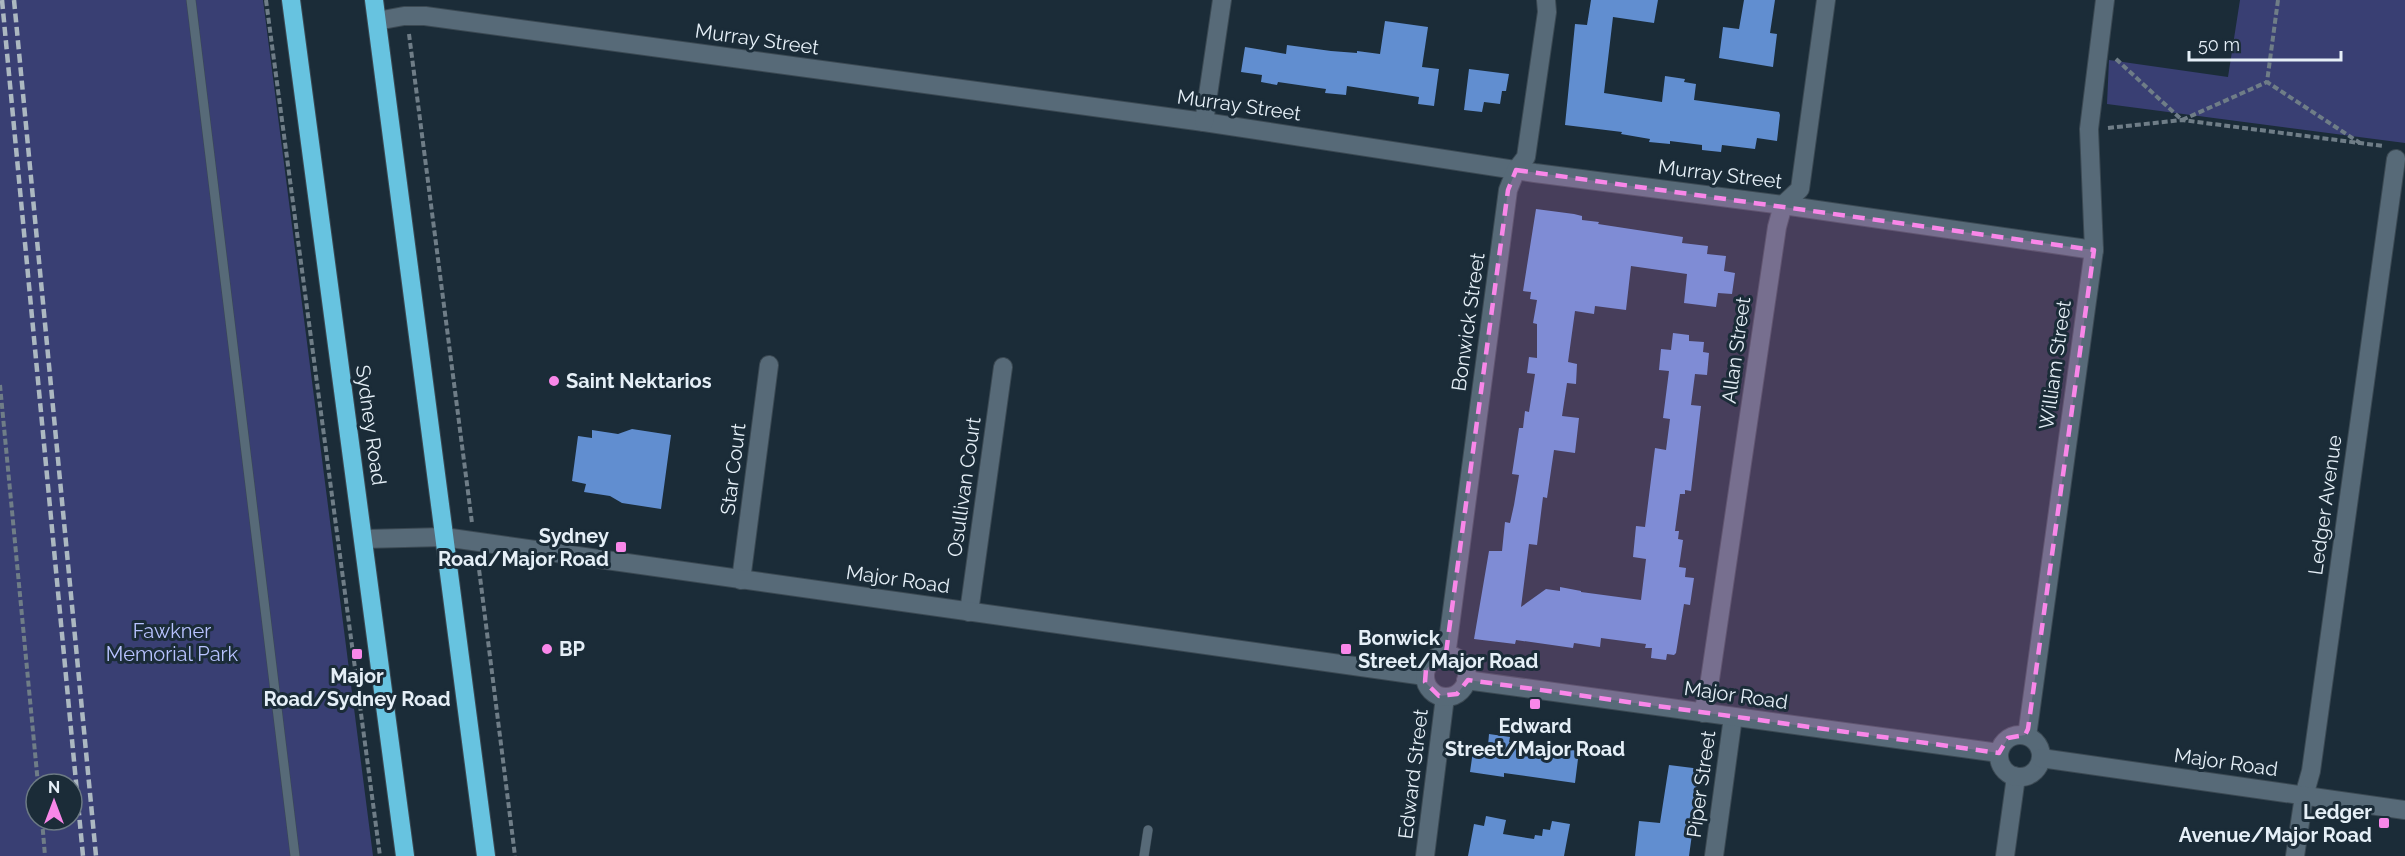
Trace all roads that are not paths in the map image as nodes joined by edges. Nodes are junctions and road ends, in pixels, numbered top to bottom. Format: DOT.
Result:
graph roads {
  1 [pos="191,0"];
  2 [pos="291,0"];
  3 [pos="374,0"];
  4 [pos="1222,0"];
  5 [pos="1545,0"];
  6 [pos="1826,0"];
  7 [pos="2105,0"];
  8 [pos="377,21"];
  9 [pos="1204,122"];
  10 [pos="2394,153"];
  11 [pos="1516,170"];
  12 [pos="1783,205"];
  13 [pos="2094,250"];
  14 [pos="769,365"];
  15 [pos="1003,367"];
  16 [pos="444,537"];
  17 [pos="364,538"];
  18 [pos="741,580"];
  19 [pos="969,612"];
  20 [pos="1446,656"];
  21 [pos="1425,676"];
  22 [pos="1466,680"];
  23 [pos="1445,697"];
  24 [pos="1703,713"];
  25 [pos="1733,717"];
  26 [pos="2025,735"];
  27 [pos="1999,753"];
  28 [pos="2041,758"];
  29 [pos="2014,776"];
  30 [pos="2304,796"];
  31 [pos="2405,810"];
  32 [pos="1148,830"];
  33 [pos="295,856"];
  34 [pos="405,856"];
  35 [pos="486,856"];
  36 [pos="1144,856"];
  37 [pos="1425,856"];
  38 [pos="1714,856"];
  39 [pos="2006,856"];
  40 [pos="2295,856"];
  1 -- 33 [label="lane"];
  2 -- 17 [label="highway, Sydney Road"];
  3 -- 8 [label="highway"];
  4 -- 9 [label="street"];
  5 -- 11 [label="street, Bonwick Street"];
  6 -- 12 [label="street, Allan Street"];
  7 -- 13 [label="street, William Street"];
  8 -- 9 [label="street, Murray Street"];
  8 -- 16 [label="highway"];
  9 -- 11 [label="street, Murray Street"];
  10 -- 30 [label="street, Ledger Avenue"];
  11 -- 12 [label="street, Murray Street"];
  11 -- 20 [label="street, Bonwick Street"];
  12 -- 13 [label="street, Murray Street"];
  12 -- 24 [label="street, Allan Street"];
  13 -- 26 [label="street, William Street"];
  14 -- 18 [label="street, Star Court"];
  15 -- 19 [label="street, Osullivan Court"];
  16 -- 17 [label="street, Major Road"];
  16 -- 18 [label="street, Major Road"];
  16 -- 35 [label="highway"];
  17 -- 34 [label="highway, Sydney Road"];
  18 -- 19 [label="street, Major Road"];
  19 -- 21 [label="street, Major Road"];
  20 -- 21 [label="street"];
  20 -- 22 [label="street"];
  21 -- 23 [label="street"];
  22 -- 23 [label="street"];
  22 -- 24 [label="street, Major Road"];
  23 -- 37 [label="street, Edward Street"];
  24 -- 25 [label="street, Major Road"];
  25 -- 27 [label="street, Major Road"];
  25 -- 38 [label="street, Piper Street"];
  26 -- 27 [label="street"];
  26 -- 28 [label="street"];
  27 -- 29 [label="street"];
  28 -- 29 [label="street"];
  28 -- 30 [label="street, Major Road"];
  29 -- 39 [label="street"];
  30 -- 31 [label="street, Major Road"];
  30 -- 40 [label="street, Ledger Avenue"];
  32 -- 36 [label="lane"];
}
